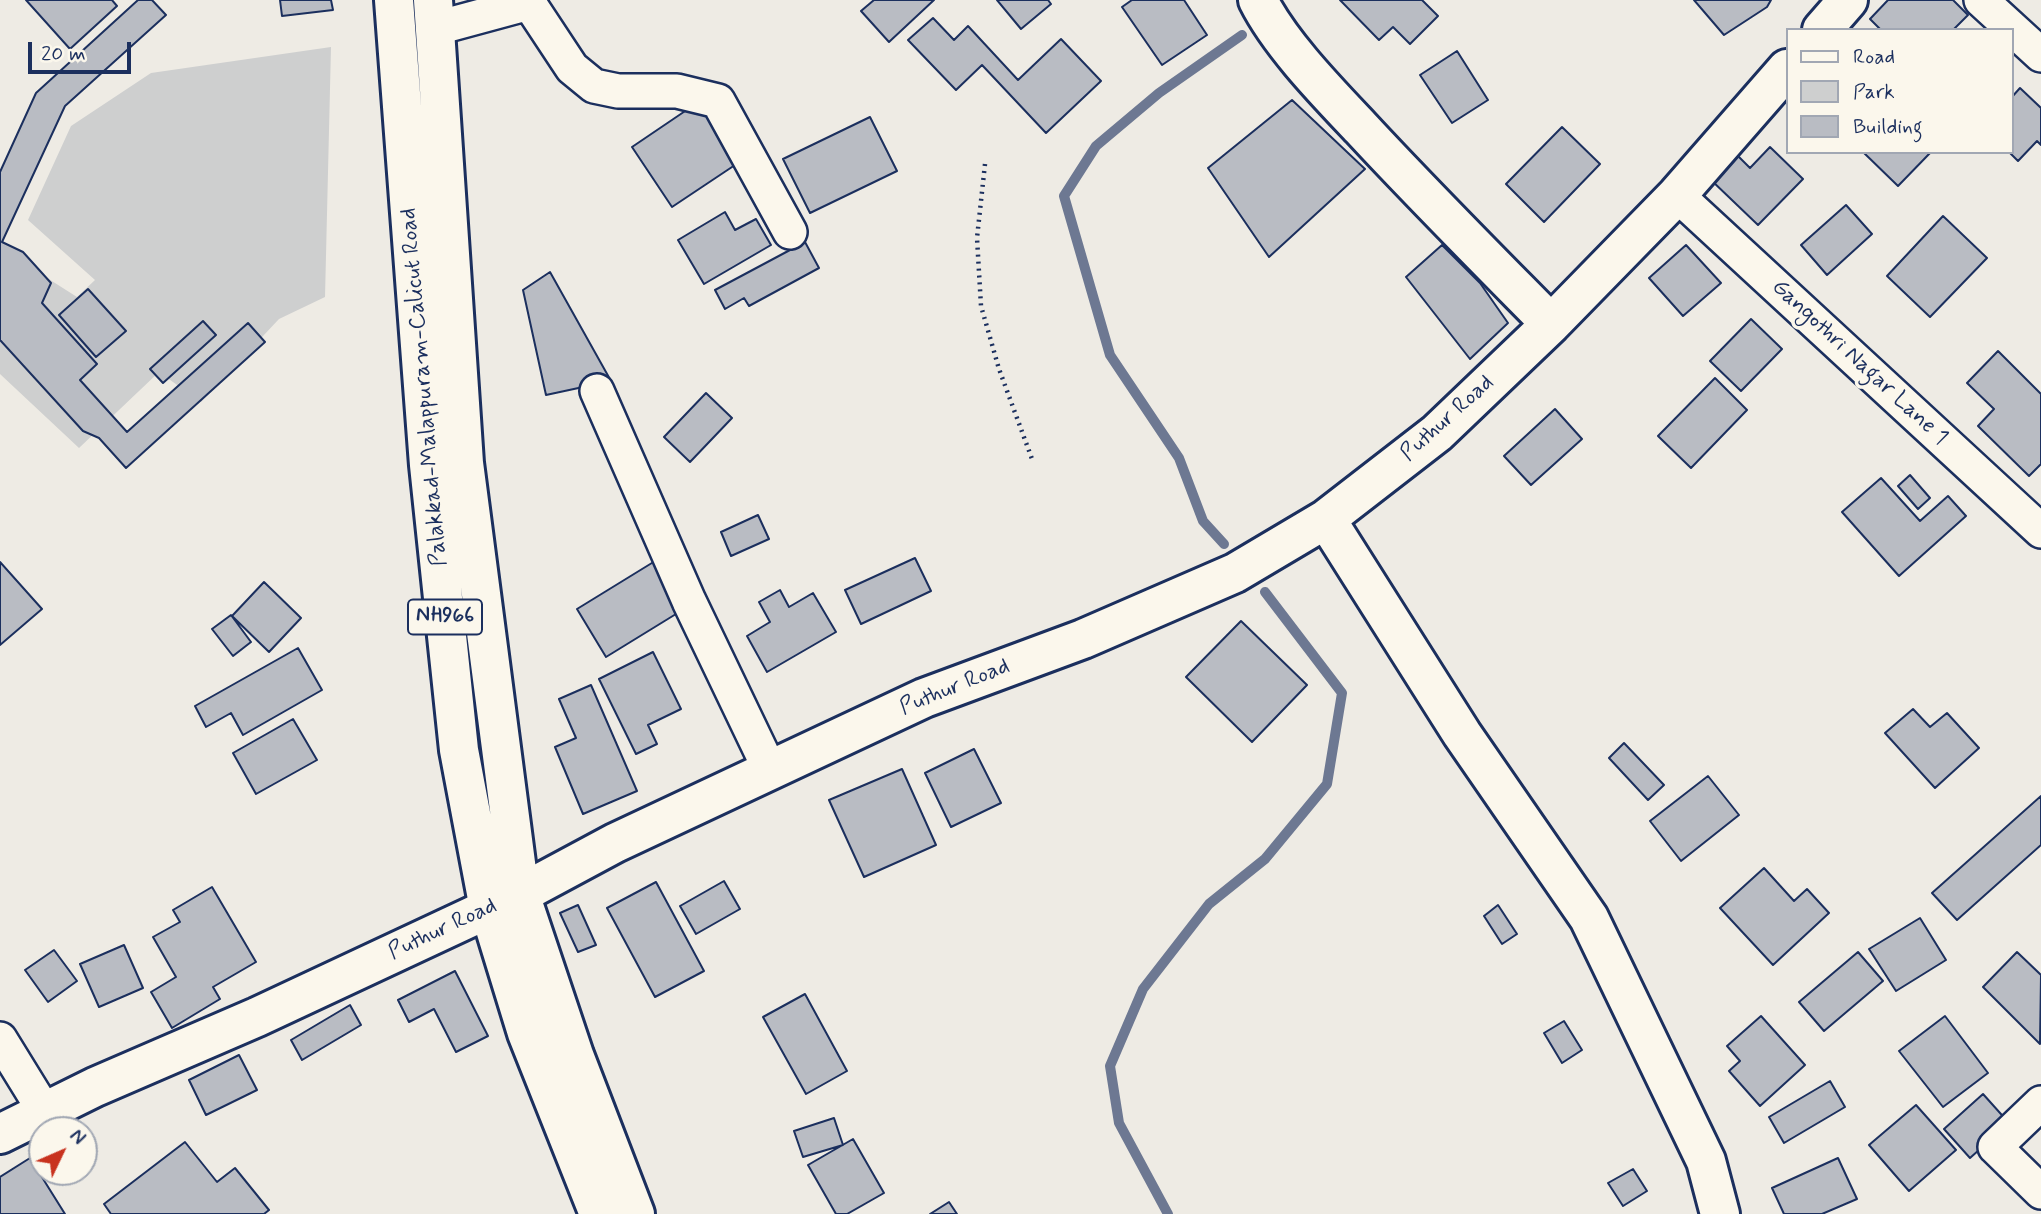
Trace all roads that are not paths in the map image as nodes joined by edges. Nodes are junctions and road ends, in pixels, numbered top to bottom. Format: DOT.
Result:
graph roads {
  1 [pos="394,0"];
  2 [pos="1258,0"];
  3 [pos="1848,0"];
  4 [pos="1982,0"];
  5 [pos="433,15"];
  6 [pos="1824,28"];
  7 [pos="2012,28"];
  8 [pos="2013,29"];
  9 [pos="2041,55"];
  10 [pos="1786,70"];
  11 [pos="1677,195"];
  12 [pos="790,232"];
  13 [pos="1551,324"];
  14 [pos="597,391"];
  15 [pos="1326,519"];
  16 [pos="2038,521"];
  17 [pos="770,770"];
  18 [pos="504,902"];
  19 [pos="0,1039"];
  20 [pos="2041,1103"];
  21 [pos="46,1112"];
  22 [pos="0,1134"];
  23 [pos="2041,1192"];
  24 [pos="598,1214"];
  25 [pos="635,1214"];
  26 [pos="1720,1214"];
  1 -- 18 [label="main road, Palakkad-Malappuram-Calicut Road / NH966"];
  2 -- 13 [label="main road"];
  3 -- 6 [label="main road"];
  4 -- 7 [label="street"];
  5 -- 12 [label="street"];
  5 -- 18 [label="main road, Palakkad-Malappuram-Calicut Road / NH966"];
  8 -- 9 [label="street"];
  10 -- 11 [label="main road, Puthur Road"];
  11 -- 13 [label="main road, Puthur Road"];
  11 -- 16 [label="street, Gangothri Nagar Lane 1"];
  13 -- 15 [label="main road, Puthur Road"];
  14 -- 17 [label="street"];
  15 -- 17 [label="main road, Puthur Road"];
  15 -- 26 [label="main road"];
  17 -- 18 [label="main road, Puthur Road"];
  18 -- 21 [label="main road, Puthur Road"];
  18 -- 24 [label="main road, Palakkad-Malappuram-Calicut Road / NH966"];
  18 -- 25 [label="main road, Palakkad-Malappuram-Calicut Road / NH966"];
  19 -- 21 [label="street"];
  20 -- 23 [label="street"];
  21 -- 22 [label="main road, Puthur Road"];
}
